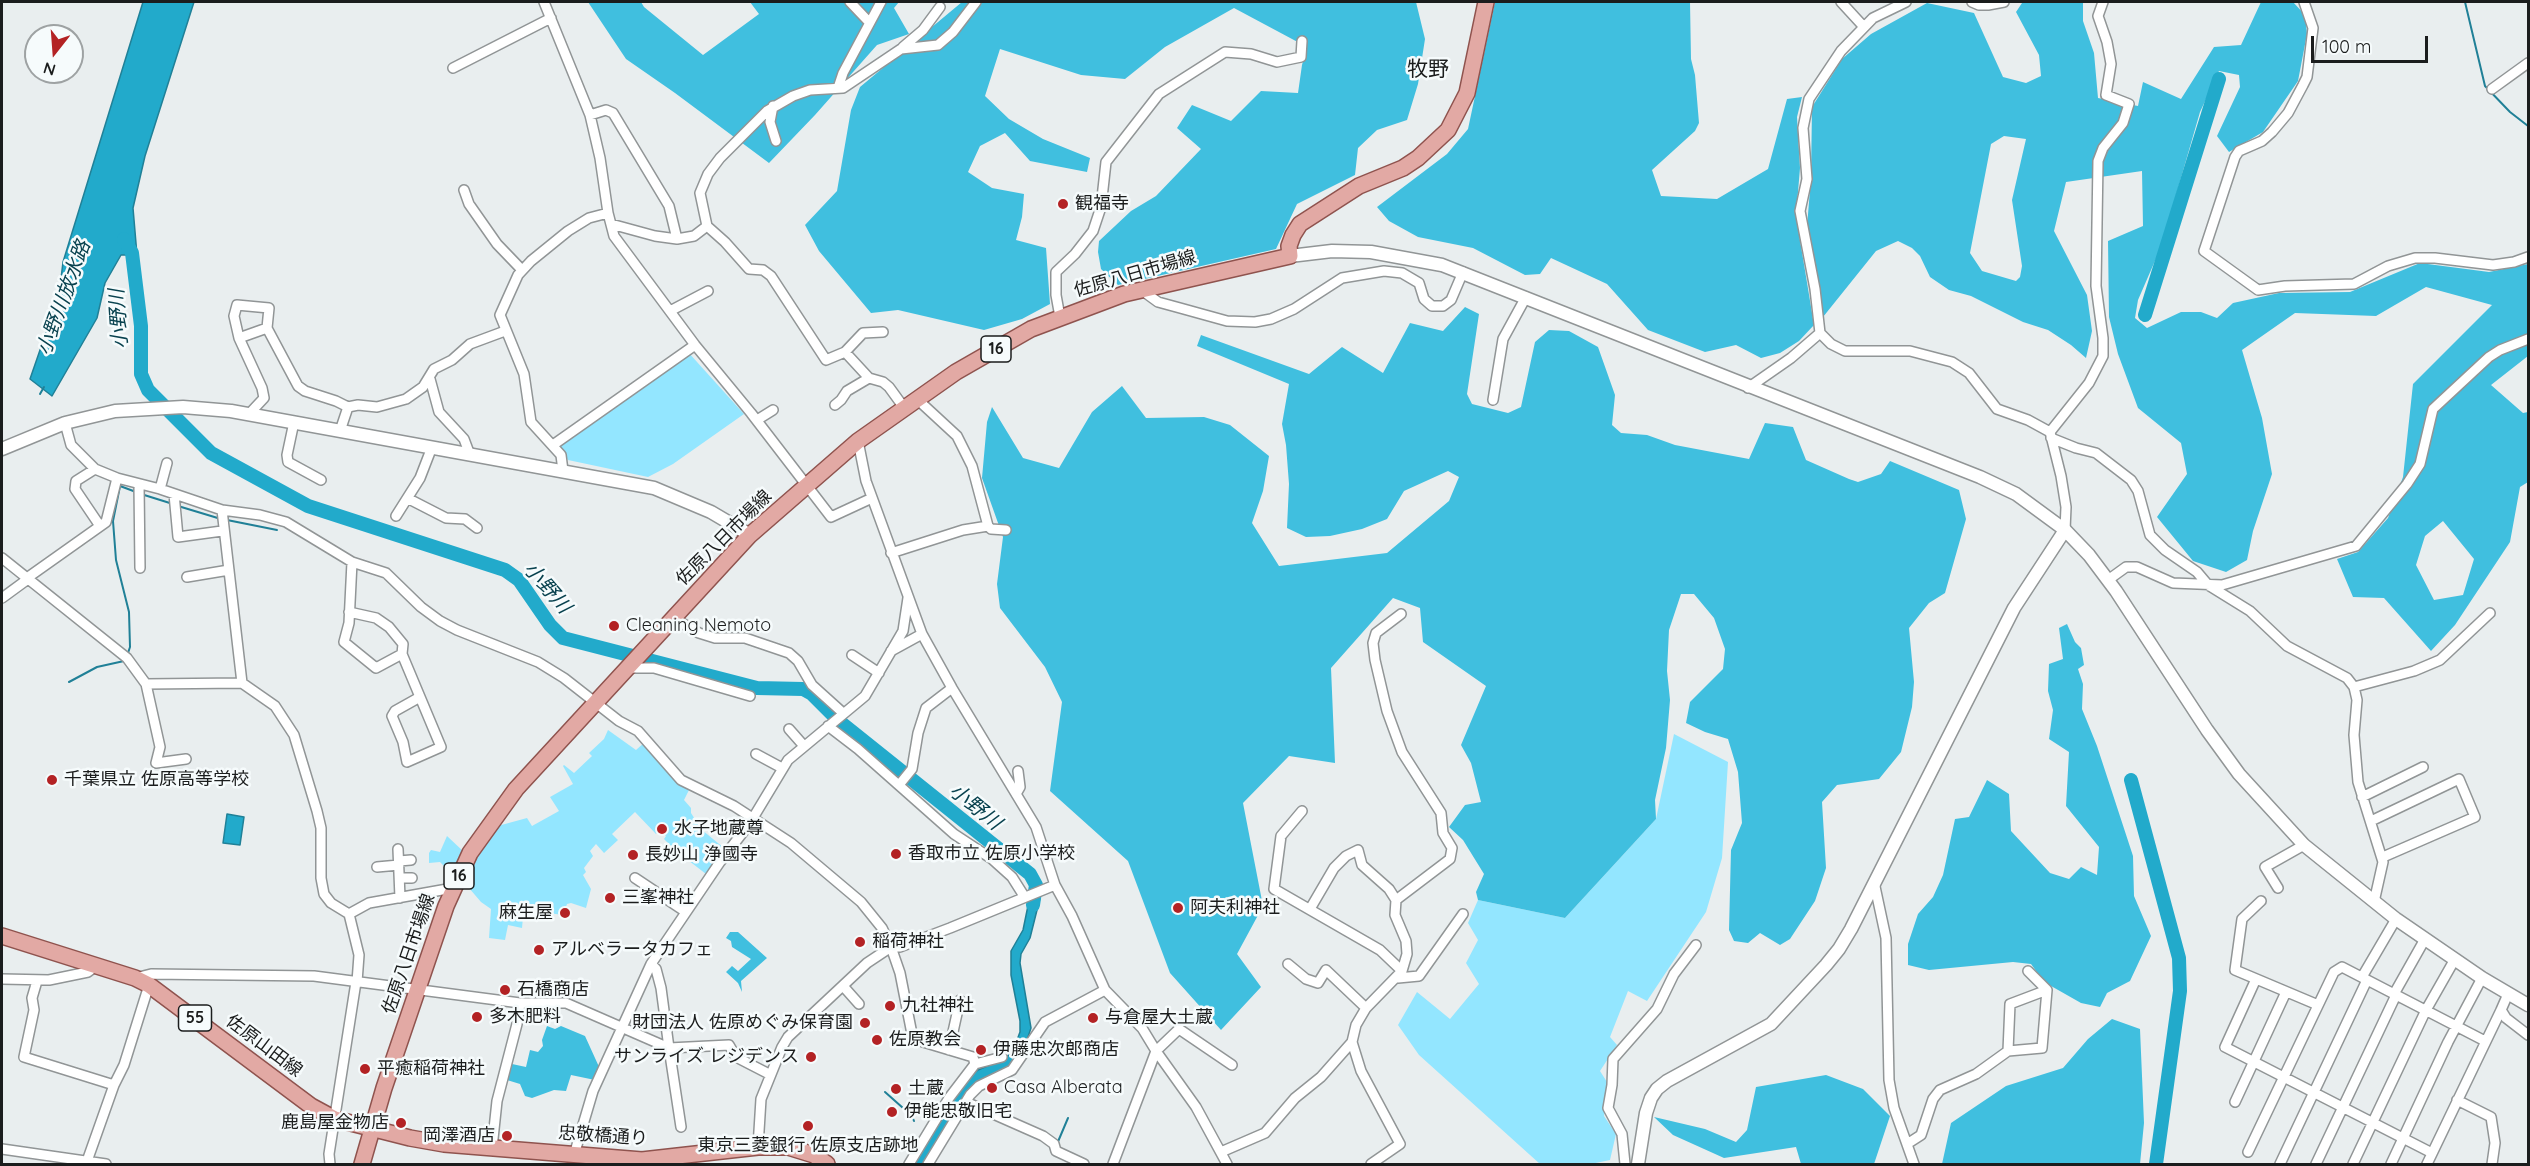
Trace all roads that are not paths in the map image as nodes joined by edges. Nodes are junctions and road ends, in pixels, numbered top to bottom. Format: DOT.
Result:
graph roads {
  1 [pos="544,2"];
  2 [pos="850,2"];
  3 [pos="881,2"];
  4 [pos="976,2"];
  5 [pos="1486,2"];
  6 [pos="1841,2"];
  7 [pos="1906,2"];
  8 [pos="1972,2"];
  9 [pos="2004,2"];
  10 [pos="2103,2"];
  11 [pos="2304,2"];
  12 [pos="939,7"];
  13 [pos="551,18"];
  14 [pos="869,22"];
  15 [pos="1864,27"];
  16 [pos="1302,41"];
  17 [pos="901,49"];
  18 [pos="2529,63"];
  19 [pos="453,68"];
  20 [pos="838,88"];
  21 [pos="2492,89"];
  22 [pos="774,106"];
  23 [pos="590,115"];
  24 [pos="776,141"];
  25 [pos="464,190"];
  26 [pos="608,213"];
  27 [pos="611,224"];
  28 [pos="707,226"];
  29 [pos="677,239"];
  30 [pos="1290,256"];
  31 [pos="2529,257"];
  32 [pos="522,270"];
  33 [pos="1463,272"];
  34 [pos="1146,289"];
  35 [pos="708,291"];
  36 [pos="1527,297"];
  37 [pos="670,311"];
  38 [pos="1060,317"];
  39 [pos="267,328"];
  40 [pos="505,331"];
  41 [pos="883,332"];
  42 [pos="1820,333"];
  43 [pos="239,338"];
  44 [pos="2529,339"];
  45 [pos="695,345"];
  46 [pos="845,352"];
  47 [pos="869,378"];
  48 [pos="430,379"];
  49 [pos="1748,388"];
  50 [pos="1493,400"];
  51 [pos="911,404"];
  52 [pos="835,405"];
  53 [pos="348,407"];
  54 [pos="773,410"];
  55 [pos="249,414"];
  56 [pos="757,420"];
  57 [pos="294,422"];
  58 [pos="65,423"];
  59 [pos="339,431"];
  60 [pos="2050,435"];
  61 [pos="858,441"];
  62 [pos="553,445"];
  63 [pos="432,447"];
  64 [pos="2,449"];
  65 [pos="470,455"];
  66 [pos="167,463"];
  67 [pos="95,469"];
  68 [pos="563,471"];
  69 [pos="117,478"];
  70 [pos="321,480"];
  71 [pos="139,484"];
  72 [pos="805,485"];
  73 [pos="160,489"];
  74 [pos="174,494"];
  75 [pos="872,498"];
  76 [pos="409,499"];
  77 [pos="396,516"];
  78 [pos="222,517"];
  79 [pos="100,526"];
  80 [pos="988,526"];
  81 [pos="477,528"];
  82 [pos="1006,530"];
  83 [pos="2066,530"];
  84 [pos="222,531"];
  85 [pos="750,535"];
  86 [pos="891,553"];
  87 [pos="2,558"];
  88 [pos="352,562"];
  89 [pos="140,568"];
  90 [pos="229,570"];
  91 [pos="187,577"];
  92 [pos="29,580"];
  93 [pos="2108,580"];
  94 [pos="2208,585"];
  95 [pos="2,598"];
  96 [pos="908,598"];
  97 [pos="349,612"];
  98 [pos="2490,613"];
  99 [pos="1401,614"];
  100 [pos="673,618"];
  101 [pos="922,634"];
  102 [pos="891,651"];
  103 [pos="402,654"];
  104 [pos="852,655"];
  105 [pos="627,668"];
  106 [pos="879,673"];
  107 [pos="242,683"];
  108 [pos="146,684"];
  109 [pos="2354,687"];
  110 [pos="952,688"];
  111 [pos="750,696"];
  112 [pos="420,697"];
  113 [pos="595,702"];
  114 [pos="843,713"];
  115 [pos="828,726"];
  116 [pos="789,729"];
  117 [pos="804,746"];
  118 [pos="756,754"];
  119 [pos="186,759"];
  120 [pos="2423,767"];
  121 [pos="782,768"];
  122 [pos="1018,771"];
  123 [pos="898,785"];
  124 [pos="1016,794"];
  125 [pos="2362,797"];
  126 [pos="1302,811"];
  127 [pos="753,819"];
  128 [pos="2371,821"];
  129 [pos="2304,844"];
  130 [pos="398,849"];
  131 [pos="2383,856"];
  132 [pos="411,860"];
  133 [pos="399,863"];
  134 [pos="377,867"];
  135 [pos="400,878"];
  136 [pos="412,878"];
  137 [pos="634,879"];
  138 [pos="1874,882"];
  139 [pos="1055,885"];
  140 [pos="453,888"];
  141 [pos="2278,888"];
  142 [pos="1028,895"];
  143 [pos="400,898"];
  144 [pos="1396,900"];
  145 [pos="2261,901"];
  146 [pos="2374,902"];
  147 [pos="1310,909"];
  148 [pos="686,912"];
  149 [pos="349,914"];
  150 [pos="1463,914"];
  151 [pos="2396,919"];
  152 [pos="2,936"];
  153 [pos="2425,939"];
  154 [pos="1696,945"];
  155 [pos="891,947"];
  156 [pos="2455,959"];
  157 [pos="651,964"];
  158 [pos="1288,964"];
  159 [pos="96,966"];
  160 [pos="2028,971"];
  161 [pos="1400,974"];
  162 [pos="2482,978"];
  163 [pos="2,979"];
  164 [pos="2256,979"];
  165 [pos="2364,979"];
  166 [pos="37,981"];
  167 [pos="142,982"];
  168 [pos="356,982"];
  169 [pos="843,986"];
  170 [pos="418,990"];
  171 [pos="1105,990"];
  172 [pos="2047,990"];
  173 [pos="2286,992"];
  174 [pos="2508,994"];
  175 [pos="2395,995"];
  176 [pos="960,1000"];
  177 [pos="520,1004"];
  178 [pos="859,1004"];
  179 [pos="2318,1005"];
  180 [pos="2529,1005"];
  181 [pos="1366,1008"];
  182 [pos="2426,1010"];
  183 [pos="2501,1010"];
  184 [pos="2456,1026"];
  185 [pos="622,1027"];
  186 [pos="2529,1035"];
  187 [pos="2485,1041"];
  188 [pos="1352,1042"];
  189 [pos="669,1047"];
  190 [pos="949,1050"];
  191 [pos="1156,1051"];
  192 [pos="2008,1051"];
  193 [pos="1002,1057"];
  194 [pos="2254,1061"];
  195 [pos="975,1064"];
  196 [pos="1232,1065"];
  197 [pos="769,1074"];
  198 [pos="2284,1077"];
  199 [pos="114,1085"];
  200 [pos="2314,1092"];
  201 [pos="2457,1100"];
  202 [pos="966,1102"];
  203 [pos="2235,1102"];
  204 [pos="2344,1106"];
  205 [pos="335,1119"];
  206 [pos="2373,1122"];
  207 [pos="681,1127"];
  208 [pos="373,1130"];
  209 [pos="2404,1138"];
  210 [pos="1907,1144"];
  211 [pos="758,1147"];
  212 [pos="492,1148"];
  213 [pos="2,1149"];
  214 [pos="1221,1152"];
  215 [pos="2248,1152"];
  216 [pos="2432,1153"];
  217 [pos="569,1158"];
  218 [pos="47,1160"];
  219 [pos="810,1160"];
  220 [pos="86,1163"];
  221 [pos="106,1164"];
  222 [pos="330,1164"];
  223 [pos="362,1164"];
  224 [pos="826,1164"];
  225 [pos="909,1164"];
  226 [pos="928,1164"];
  227 [pos="1084,1164"];
  228 [pos="1113,1164"];
  229 [pos="1227,1164"];
  230 [pos="1371,1164"];
  231 [pos="1625,1164"];
  232 [pos="1638,1164"];
  233 [pos="1914,1164"];
  234 [pos="2280,1164"];
  235 [pos="2316,1164"];
  236 [pos="2353,1164"];
  237 [pos="2391,1164"];
  238 [pos="2427,1164"];
  239 [pos="2492,1164"];
  1 -- 13 [label="street"];
  2 -- 14 [label="street"];
  3 -- 14 [label="street"];
  4 -- 17 [label="street"];
  5 -- 30 [label="main road"];
  6 -- 15 [label="street"];
  7 -- 15 [label="street"];
  8 -- 9 [label="street"];
  10 -- 60 [label="street"];
  11 -- 31 [label="street"];
  12 -- 17 [label="street"];
  13 -- 19 [label="street"];
  13 -- 23 [label="street"];
  14 -- 20 [label="street"];
  15 -- 42 [label="street"];
  16 -- 38 [label="street"];
  17 -- 20 [label="street"];
  18 -- 21 [label="street"];
  20 -- 22 [label="street"];
  22 -- 24 [label="street"];
  22 -- 28 [label="street"];
  23 -- 26 [label="street"];
  23 -- 29 [label="street"];
  25 -- 32 [label="street"];
  26 -- 27 [label="street"];
  26 -- 32 [label="street"];
  27 -- 29 [label="street"];
  27 -- 37 [label="street"];
  28 -- 29 [label="street"];
  28 -- 46 [label="street"];
  30 -- 33 [label="street"];
  30 -- 34 [label="main road, 佐原八日市場線 / 16"];
  32 -- 40 [label="street"];
  33 -- 34 [label="street"];
  33 -- 36 [label="street"];
  34 -- 38 [label="main road, 佐原八日市場線 / 16"];
  35 -- 37 [label="street"];
  36 -- 49 [label="street"];
  36 -- 50 [label="street"];
  37 -- 45 [label="street"];
  38 -- 51 [label="main road, 佐原八日市場線 / 16"];
  39 -- 43 [label="street"];
  39 -- 43 [label="street"];
  39 -- 53 [label="street"];
  40 -- 48 [label="street"];
  40 -- 62 [label="street"];
  41 -- 46 [label="street"];
  42 -- 49 [label="street"];
  42 -- 60 [label="street"];
  43 -- 55 [label="street"];
  44 -- 94 [label="street"];
  45 -- 56 [label="street"];
  45 -- 62 [label="street"];
  46 -- 47 [label="street"];
  47 -- 51 [label="street"];
  47 -- 52 [label="street"];
  48 -- 53 [label="street"];
  48 -- 65 [label="street"];
  49 -- 83 [label="street"];
  51 -- 61 [label="main road, 佐原八日市場線 / 16"];
  51 -- 80 [label="street"];
  53 -- 59 [label="street"];
  54 -- 56 [label="street"];
  55 -- 57 [label="street"];
  55 -- 58 [label="street"];
  56 -- 72 [label="street"];
  57 -- 59 [label="street"];
  57 -- 70 [label="street"];
  58 -- 64 [label="street"];
  58 -- 67 [label="street"];
  59 -- 63 [label="street"];
  60 -- 83 [label="street"];
  60 -- 94 [label="street"];
  61 -- 72 [label="main road, 佐原八日市場線 / 16"];
  61 -- 75 [label="street"];
  62 -- 68 [label="street"];
  63 -- 65 [label="street"];
  63 -- 76 [label="street"];
  65 -- 68 [label="street"];
  66 -- 73 [label="street"];
  67 -- 69 [label="street"];
  67 -- 79 [label="street"];
  68 -- 85 [label="street"];
  69 -- 71 [label="street"];
  69 -- 79 [label="street"];
  71 -- 73 [label="street"];
  71 -- 89 [label="street"];
  72 -- 75 [label="street"];
  72 -- 85 [label="main road, 佐原八日市場線 / 16"];
  73 -- 74 [label="street"];
  74 -- 78 [label="street"];
  74 -- 84 [label="street"];
  75 -- 86 [label="street"];
  76 -- 77 [label="street"];
  76 -- 81 [label="street"];
  78 -- 84 [label="street"];
  78 -- 88 [label="street"];
  79 -- 92 [label="street"];
  80 -- 82 [label="street"];
  80 -- 86 [label="street"];
  83 -- 93 [label="street"];
  83 -- 138 [label="street"];
  84 -- 90 [label="street"];
  85 -- 100 [label="main road, 佐原八日市場線 / 16"];
  86 -- 96 [label="street"];
  87 -- 92 [label="street"];
  88 -- 97 [label="street"];
  88 -- 113 [label="street"];
  90 -- 91 [label="street"];
  90 -- 107 [label="street"];
  92 -- 95 [label="street"];
  92 -- 108 [label="street"];
  93 -- 94 [label="street"];
  93 -- 129 [label="street"];
  94 -- 109 [label="street"];
  96 -- 101 [label="street"];
  96 -- 102 [label="street"];
  97 -- 103 [label="street"];
  97 -- 103 [label="street"];
  98 -- 109 [label="street"];
  99 -- 144 [label="street"];
  100 -- 105 [label="main road, 佐原八日市場線 / 16"];
  100 -- 114 [label="street"];
  101 -- 102 [label="street"];
  101 -- 110 [label="street"];
  102 -- 106 [label="street"];
  103 -- 112 [label="street"];
  104 -- 106 [label="street"];
  105 -- 111 [label="street"];
  105 -- 113 [label="main road, 佐原八日市場線 / 16"];
  106 -- 114 [label="street"];
  107 -- 108 [label="street"];
  107 -- 149 [label="street"];
  108 -- 119 [label="street"];
  109 -- 125 [label="street"];
  110 -- 123 [label="street"];
  110 -- 124 [label="street"];
  112 -- 112 [label="street"];
  113 -- 127 [label="street"];
  113 -- 140 [label="main road, 佐原八日市場線 / 16"];
  114 -- 115 [label="street"];
  115 -- 117 [label="street"];
  115 -- 123 [label="street"];
  116 -- 117 [label="street"];
  117 -- 121 [label="street"];
  118 -- 121 [label="street"];
  120 -- 125 [label="street"];
  121 -- 127 [label="street"];
  122 -- 124 [label="street"];
  123 -- 142 [label="street"];
  124 -- 139 [label="street"];
  125 -- 128 [label="street"];
  126 -- 147 [label="street"];
  127 -- 148 [label="street"];
  127 -- 155 [label="street"];
  128 -- 131 [label="street"];
  128 -- 131 [label="street"];
  129 -- 141 [label="street"];
  129 -- 146 [label="street"];
  130 -- 133 [label="street"];
  131 -- 146 [label="street"];
  132 -- 133 [label="street"];
  133 -- 134 [label="street"];
  133 -- 135 [label="street"];
  135 -- 136 [label="street"];
  135 -- 143 [label="street"];
  137 -- 148 [label="street"];
  138 -- 210 [label="street"];
  138 -- 232 [label="street"];
  139 -- 142 [label="street"];
  139 -- 171 [label="street"];
  140 -- 143 [label="street"];
  140 -- 170 [label="main road, 佐原八日市場線 / 16"];
  142 -- 155 [label="street"];
  143 -- 149 [label="street"];
  144 -- 147 [label="street"];
  144 -- 161 [label="street"];
  145 -- 164 [label="street"];
  146 -- 151 [label="street"];
  147 -- 161 [label="street"];
  148 -- 157 [label="street"];
  149 -- 168 [label="street"];
  150 -- 161 [label="street"];
  151 -- 153 [label="street"];
  151 -- 165 [label="street"];
  152 -- 159 [label="main road, 佐原山田線 / 55"];
  153 -- 156 [label="street"];
  153 -- 175 [label="street"];
  154 -- 231 [label="street"];
  155 -- 169 [label="street"];
  155 -- 190 [label="street"];
  156 -- 162 [label="street"];
  156 -- 182 [label="street"];
  157 -- 185 [label="street"];
  157 -- 189 [label="street"];
  158 -- 181 [label="street"];
  159 -- 166 [label="street"];
  159 -- 167 [label="main road, 佐原山田線 / 55"];
  160 -- 172 [label="street"];
  161 -- 181 [label="street"];
  162 -- 174 [label="street"];
  162 -- 184 [label="street"];
  163 -- 166 [label="street"];
  164 -- 173 [label="street"];
  164 -- 194 [label="street"];
  165 -- 175 [label="street"];
  165 -- 179 [label="street"];
  165 -- 200 [label="street"];
  166 -- 199 [label="street"];
  167 -- 168 [label="street"];
  167 -- 199 [label="street"];
  167 -- 205 [label="main road, 佐原山田線 / 55"];
  168 -- 170 [label="street"];
  168 -- 205 [label="street"];
  169 -- 178 [label="street"];
  169 -- 197 [label="street"];
  170 -- 177 [label="street"];
  170 -- 208 [label="main road, 佐原八日市場線 / 16"];
  171 -- 191 [label="street"];
  171 -- 202 [label="street"];
  172 -- 192 [label="street"];
  172 -- 192 [label="street"];
  173 -- 179 [label="street"];
  173 -- 194 [label="street"];
  174 -- 180 [label="street"];
  174 -- 183 [label="street"];
  175 -- 182 [label="street"];
  175 -- 204 [label="street"];
  176 -- 190 [label="street"];
  177 -- 185 [label="street"];
  177 -- 212 [label="street"];
  179 -- 198 [label="street"];
  181 -- 188 [label="street"];
  182 -- 184 [label="street"];
  182 -- 206 [label="street"];
  183 -- 186 [label="street"];
  183 -- 187 [label="street"];
  184 -- 187 [label="street"];
  184 -- 209 [label="street"];
  185 -- 189 [label="street"];
  185 -- 217 [label="street"];
  187 -- 201 [label="street"];
  188 -- 214 [label="street"];
  188 -- 230 [label="street"];
  189 -- 197 [label="street"];
  189 -- 207 [label="street"];
  190 -- 195 [label="street"];
  191 -- 196 [label="street"];
  191 -- 214 [label="street"];
  191 -- 228 [label="street"];
  192 -- 210 [label="street"];
  193 -- 195 [label="street"];
  194 -- 198 [label="street"];
  194 -- 203 [label="street"];
  195 -- 225 [label="street"];
  197 -- 211 [label="street"];
  198 -- 200 [label="street"];
  198 -- 215 [label="street"];
  199 -- 220 [label="street"];
  200 -- 204 [label="street"];
  200 -- 234 [label="street"];
  201 -- 216 [label="street"];
  201 -- 239 [label="street"];
  202 -- 226 [label="street"];
  202 -- 227 [label="street"];
  204 -- 206 [label="street"];
  204 -- 235 [label="street"];
  205 -- 208 [label="main road, 佐原山田線 / 55"];
  205 -- 222 [label="street"];
  206 -- 209 [label="street"];
  206 -- 236 [label="street"];
  208 -- 212 [label="main road, 忠敬橋通り / 55"];
  208 -- 223 [label="main road, 佐原八日市場線 / 16"];
  209 -- 216 [label="street"];
  209 -- 237 [label="street"];
  210 -- 233 [label="street"];
  211 -- 217 [label="main road, 忠敬橋通り / 55"];
  211 -- 219 [label="main road, 忠敬橋通り / 55"];
  212 -- 217 [label="main road, 忠敬橋通り / 55"];
  213 -- 218 [label="street"];
  214 -- 229 [label="street"];
  216 -- 238 [label="street"];
  218 -- 220 [label="street"];
  219 -- 224 [label="main road, 忠敬橋通り / 55"];
  220 -- 221 [label="street"];
}
